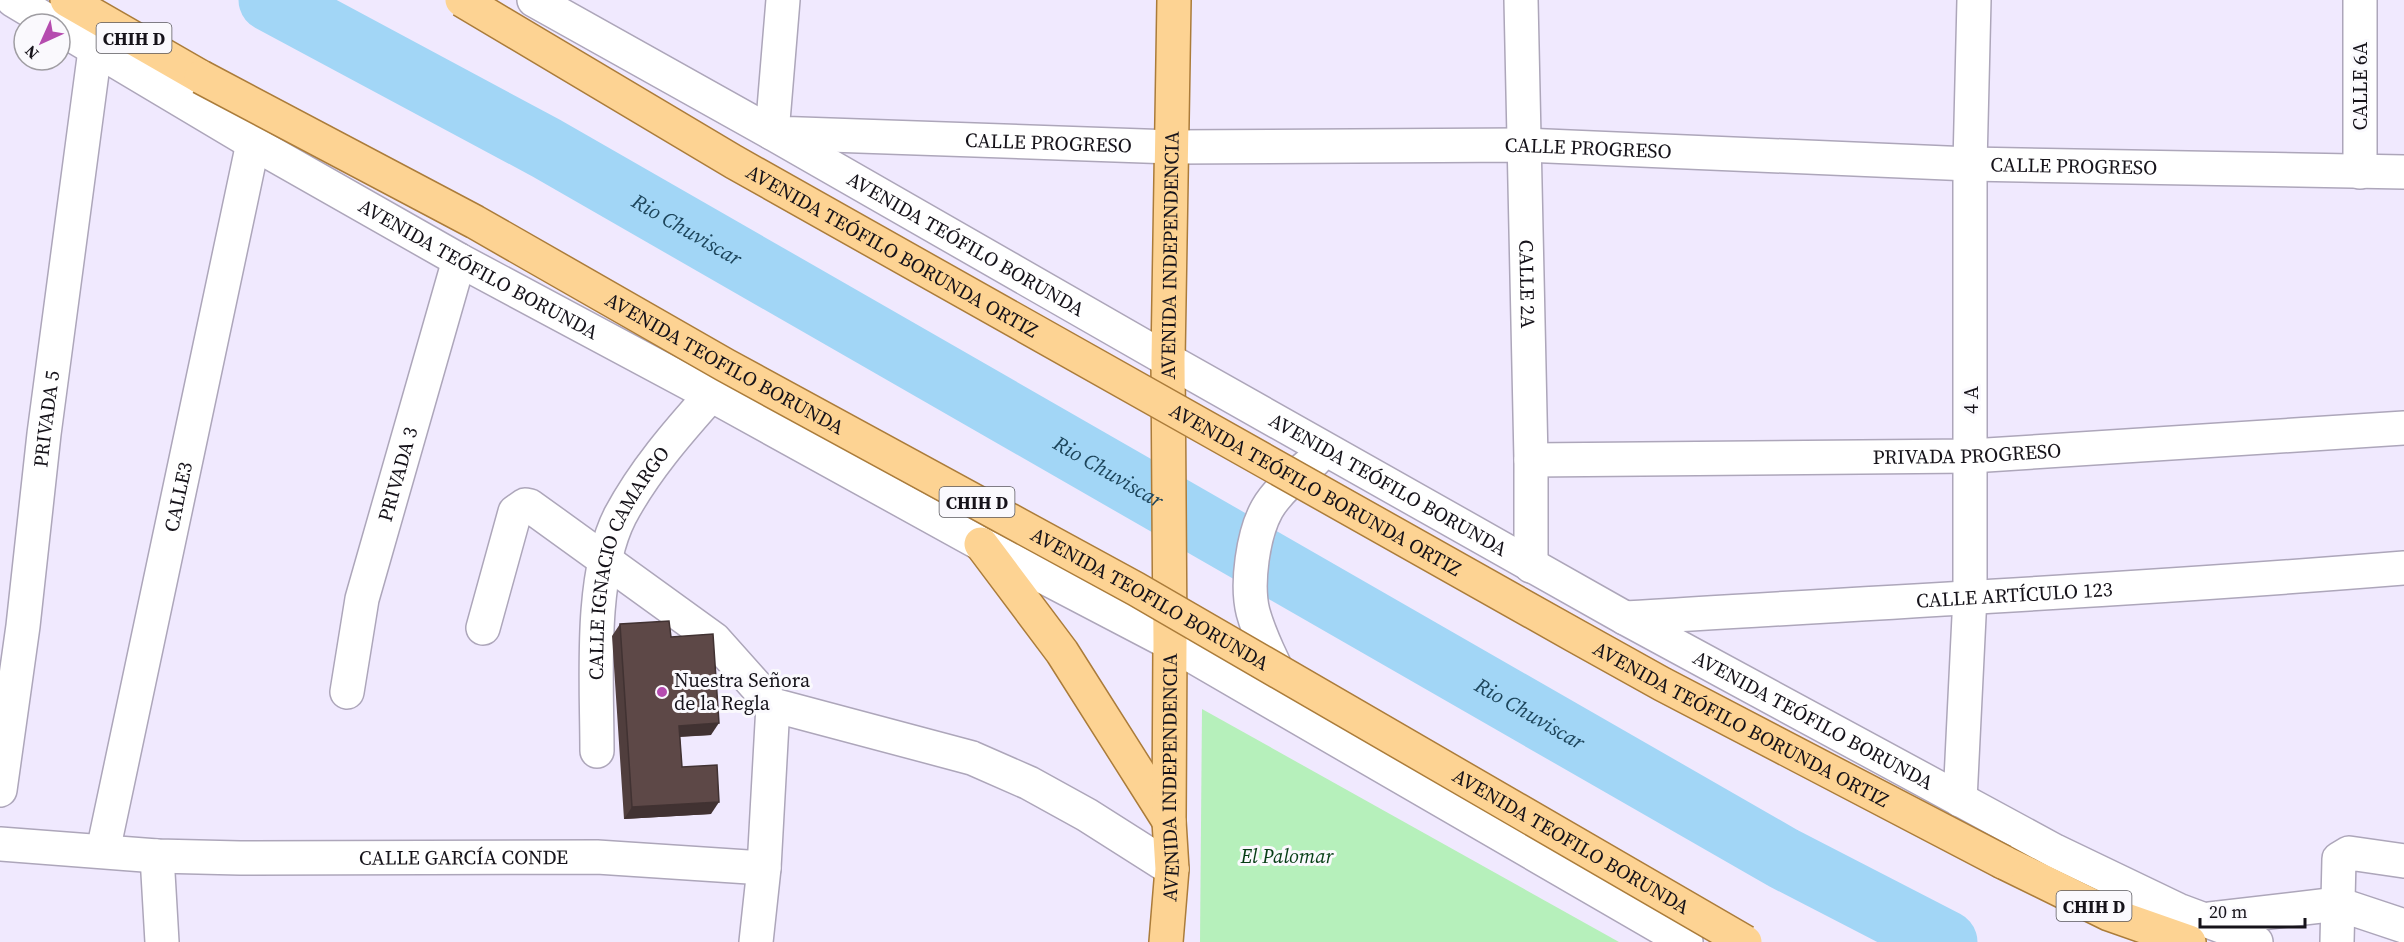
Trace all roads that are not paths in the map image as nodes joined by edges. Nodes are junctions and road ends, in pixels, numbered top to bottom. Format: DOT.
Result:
graph roads {
  1 [pos="13,0"];
  2 [pos="67,0"];
  3 [pos="462,0"];
  4 [pos="534,0"];
  5 [pos="783,0"];
  6 [pos="1174,0"];
  7 [pos="1521,0"];
  8 [pos="1974,0"];
  9 [pos="2360,0"];
  10 [pos="33,12"];
  11 [pos="72,36"];
  12 [pos="95,50"];
  13 [pos="772,133"];
  14 [pos="253,143"];
  15 [pos="1523,145"];
  16 [pos="1172,147"];
  17 [pos="1970,164"];
  18 [pos="2360,172"];
  19 [pos="2404,172"];
  20 [pos="459,260"];
  21 [pos="1168,360"];
  22 [pos="711,395"];
  23 [pos="2404,428"];
  24 [pos="1328,449"];
  25 [pos="1971,456"];
  26 [pos="1531,460"];
  27 [pos="981,544"];
  28 [pos="604,561"];
  29 [pos="1531,566"];
  30 [pos="2404,568"];
  31 [pos="1970,596"];
  32 [pos="1625,618"];
  33 [pos="483,628"];
  34 [pos="1170,643"];
  35 [pos="347,692"];
  36 [pos="773,705"];
  37 [pos="1304,718"];
  38 [pos="597,751"];
  39 [pos="0,790"];
  40 [pos="1960,801"];
  41 [pos="1169,820"];
  42 [pos="0,844"];
  43 [pos="103,851"];
  44 [pos="157,856"];
  45 [pos="2404,861"];
  46 [pos="764,868"];
  47 [pos="1172,869"];
  48 [pos="2338,904"];
  49 [pos="2404,926"];
  50 [pos="2197,931"];
  51 [pos="162,942"];
  52 [pos="756,942"];
  53 [pos="1166,942"];
  54 [pos="1686,942"];
  55 [pos="1745,942"];
  56 [pos="2256,942"];
  57 [pos="2337,942"];
  1 -- 10 [label="street"];
  2 -- 55 [label="main road, AVENIDA TEOFILO BORUNDA / CHIH D, bridge"];
  3 -- 50 [label="main road, AVENIDA TEÓFILO BORUNDA ORTIZ / CHIH D, bridge"];
  4 -- 13 [label="street, AVENIDA TEÓFILO BORUNDA"];
  5 -- 13 [label="street"];
  6 -- 16 [label="main road, AVENIDA INDEPENDENCIA"];
  7 -- 15 [label="street, CALLE 2A"];
  8 -- 17 [label="street, 4 A"];
  9 -- 18 [label="street, CALLE 6A"];
  11 -- 12 [label="street, AVENIDA TEÓFILO BORUNDA"];
  12 -- 14 [label="street, AVENIDA TEÓFILO BORUNDA"];
  12 -- 39 [label="street, PRIVADA 5"];
  13 -- 16 [label="street, CALLE PROGRESO"];
  13 -- 21 [label="street, AVENIDA TEÓFILO BORUNDA"];
  14 -- 20 [label="street, AVENIDA TEÓFILO BORUNDA"];
  14 -- 43 [label="street, CALLE3"];
  15 -- 16 [label="street, CALLE PROGRESO"];
  15 -- 17 [label="street, CALLE PROGRESO"];
  15 -- 26 [label="street, CALLE 2A"];
  16 -- 21 [label="main road, AVENIDA INDEPENDENCIA"];
  17 -- 18 [label="street, CALLE PROGRESO"];
  17 -- 25 [label="street, 4 A"];
  18 -- 19 [label="street, CALLE PROGRESO"];
  20 -- 22 [label="street, AVENIDA TEÓFILO BORUNDA"];
  20 -- 35 [label="street, PRIVADA 3"];
  21 -- 24 [label="street, AVENIDA TEÓFILO BORUNDA"];
  21 -- 34 [label="main road, AVENIDA INDEPENDENCIA"];
  22 -- 27 [label="street, AVENIDA TEÓFILO BORUNDA"];
  22 -- 28 [label="street, CALLE IGNACIO CAMARGO"];
  23 -- 25 [label="street, PRIVADA PROGRESO"];
  24 -- 29 [label="street, AVENIDA TEÓFILO BORUNDA"];
  24 -- 37 [label="street"];
  25 -- 26 [label="street, PRIVADA PROGRESO"];
  25 -- 31 [label="street, 4 A"];
  26 -- 29 [label="street, CALLE 2A"];
  27 -- 34 [label="street, AVENIDA TEÓFILO BORUNDA"];
  27 -- 41 [label="main road"];
  28 -- 33 [label="street"];
  28 -- 36 [label="street"];
  28 -- 38 [label="street, CALLE IGNACIO CAMARGO"];
  29 -- 32 [label="street, AVENIDA TEÓFILO BORUNDA"];
  30 -- 31 [label="street, CALLE ARTÍCULO 123"];
  31 -- 32 [label="street, CALLE ARTÍCULO 123"];
  31 -- 40 [label="street, 4 A"];
  32 -- 40 [label="street, AVENIDA TEÓFILO BORUNDA"];
  34 -- 37 [label="street, AVENIDA TEÓFILO BORUNDA"];
  34 -- 41 [label="main road, AVENIDA INDEPENDENCIA"];
  36 -- 46 [label="street"];
  36 -- 47 [label="street"];
  37 -- 54 [label="street, AVENIDA TEÓFILO BORUNDA"];
  40 -- 50 [label="street, AVENIDA TEÓFILO BORUNDA"];
  41 -- 47 [label="main road, AVENIDA INDEPENDENCIA"];
  42 -- 43 [label="street, CALLE GARCÍA CONDE"];
  43 -- 44 [label="street, CALLE GARCÍA CONDE"];
  44 -- 46 [label="street, CALLE GARCÍA CONDE"];
  44 -- 51 [label="street"];
  45 -- 48 [label="street"];
  46 -- 52 [label="street"];
  47 -- 53 [label="main road, AVENIDA INDEPENDENCIA"];
  48 -- 49 [label="street"];
  48 -- 50 [label="street"];
  48 -- 57 [label="street"];
  50 -- 56 [label="street, AVENIDA TEÓFILO BORUNDA"];
}
